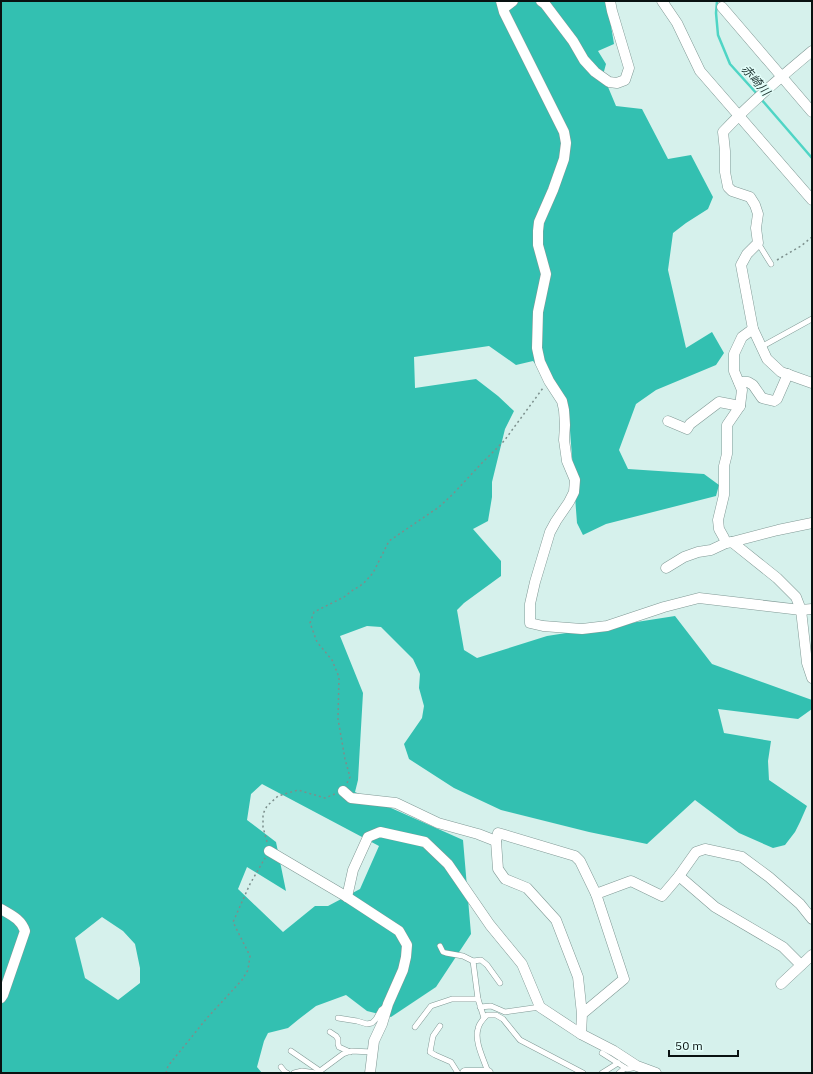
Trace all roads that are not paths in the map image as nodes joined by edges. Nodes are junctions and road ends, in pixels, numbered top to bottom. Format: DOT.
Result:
graph roads {
  1 [pos="513,1"];
  2 [pos="541,1"];
  3 [pos="610,1"];
  4 [pos="662,1"];
  5 [pos="502,4"];
  6 [pos="722,7"];
  7 [pos="812,51"];
  8 [pos="781,76"];
  9 [pos="812,112"];
  10 [pos="738,115"];
  11 [pos="812,200"];
  12 [pos="758,243"];
  13 [pos="771,264"];
  14 [pos="812,319"];
  15 [pos="753,330"];
  16 [pos="761,347"];
  17 [pos="788,374"];
  18 [pos="811,380"];
  19 [pos="739,382"];
  20 [pos="740,406"];
  21 [pos="668,421"];
  22 [pos="812,523"];
  23 [pos="729,542"];
  24 [pos="666,568"];
  25 [pos="801,610"];
  26 [pos="812,610"];
  27 [pos="812,678"];
  28 [pos="343,791"];
  29 [pos="496,840"];
  30 [pos="269,851"];
  31 [pos="679,876"];
  32 [pos="596,894"];
  33 [pos="347,897"];
  34 [pos="1,909"];
  35 [pos="812,919"];
  36 [pos="440,946"];
  37 [pos="812,955"];
  38 [pos="473,961"];
  39 [pos="801,965"];
  40 [pos="500,983"];
  41 [pos="781,984"];
  42 [pos="1,998"];
  43 [pos="478,999"];
  44 [pos="388,1004"];
  45 [pos="480,1007"];
  46 [pos="540,1007"];
  47 [pos="582,1014"];
  48 [pos="338,1018"];
  49 [pos="484,1018"];
  50 [pos="440,1026"];
  51 [pos="415,1027"];
  52 [pos="330,1032"];
  53 [pos="582,1034"];
  54 [pos="291,1051"];
  55 [pos="350,1052"];
  56 [pos="372,1052"];
  57 [pos="602,1052"];
  58 [pos="618,1063"];
  59 [pos="281,1067"];
  60 [pos="640,1067"];
  61 [pos="625,1068"];
  62 [pos="318,1072"];
  63 [pos="287,1073"];
  64 [pos="294,1073"];
  65 [pos="370,1073"];
  66 [pos="458,1073"];
  67 [pos="465,1073"];
  68 [pos="485,1073"];
  69 [pos="583,1073"];
  70 [pos="602,1073"];
  71 [pos="619,1073"];
  72 [pos="656,1073"];
  1 -- 5 [label="street"];
  2 -- 3 [label="street"];
  4 -- 10 [label="street"];
  5 -- 25 [label="street"];
  6 -- 8 [label="street"];
  7 -- 8 [label="street"];
  8 -- 9 [label="street"];
  8 -- 10 [label="street"];
  10 -- 11 [label="street"];
  10 -- 12 [label="street"];
  12 -- 13 [label="lane"];
  12 -- 15 [label="street"];
  14 -- 16 [label="lane"];
  15 -- 16 [label="street"];
  15 -- 19 [label="street"];
  16 -- 17 [label="street"];
  17 -- 18 [label="street"];
  17 -- 19 [label="street"];
  19 -- 20 [label="street"];
  20 -- 21 [label="street"];
  20 -- 23 [label="street"];
  22 -- 23 [label="street"];
  23 -- 24 [label="street"];
  23 -- 25 [label="street"];
  25 -- 26 [label="street"];
  25 -- 27 [label="street"];
  28 -- 29 [label="street"];
  29 -- 32 [label="street"];
  29 -- 47 [label="street"];
  30 -- 33 [label="street"];
  31 -- 32 [label="street"];
  31 -- 35 [label="street"];
  31 -- 39 [label="street"];
  32 -- 47 [label="street"];
  33 -- 44 [label="street"];
  33 -- 46 [label="street"];
  34 -- 42 [label="street"];
  36 -- 38 [label="lane"];
  37 -- 39 [label="street"];
  38 -- 40 [label="lane"];
  38 -- 43 [label="lane"];
  39 -- 41 [label="street"];
  43 -- 45 [label="lane"];
  43 -- 51 [label="lane"];
  44 -- 48 [label="lane"];
  44 -- 56 [label="street"];
  45 -- 46 [label="lane"];
  45 -- 49 [label="lane"];
  46 -- 53 [label="street"];
  47 -- 53 [label="street"];
  49 -- 68 [label="lane"];
  49 -- 69 [label="lane"];
  50 -- 66 [label="lane"];
  52 -- 55 [label="lane"];
  53 -- 60 [label="street"];
  54 -- 62 [label="lane"];
  55 -- 56 [label="lane"];
  55 -- 62 [label="lane"];
  56 -- 65 [label="street"];
  57 -- 58 [label="lane"];
  58 -- 61 [label="lane"];
  58 -- 70 [label="lane"];
  59 -- 63 [label="lane"];
  60 -- 61 [label="lane"];
  60 -- 72 [label="street"];
  61 -- 71 [label="lane"];
  62 -- 64 [label="lane"];
  67 -- 68 [label="street"];
}
